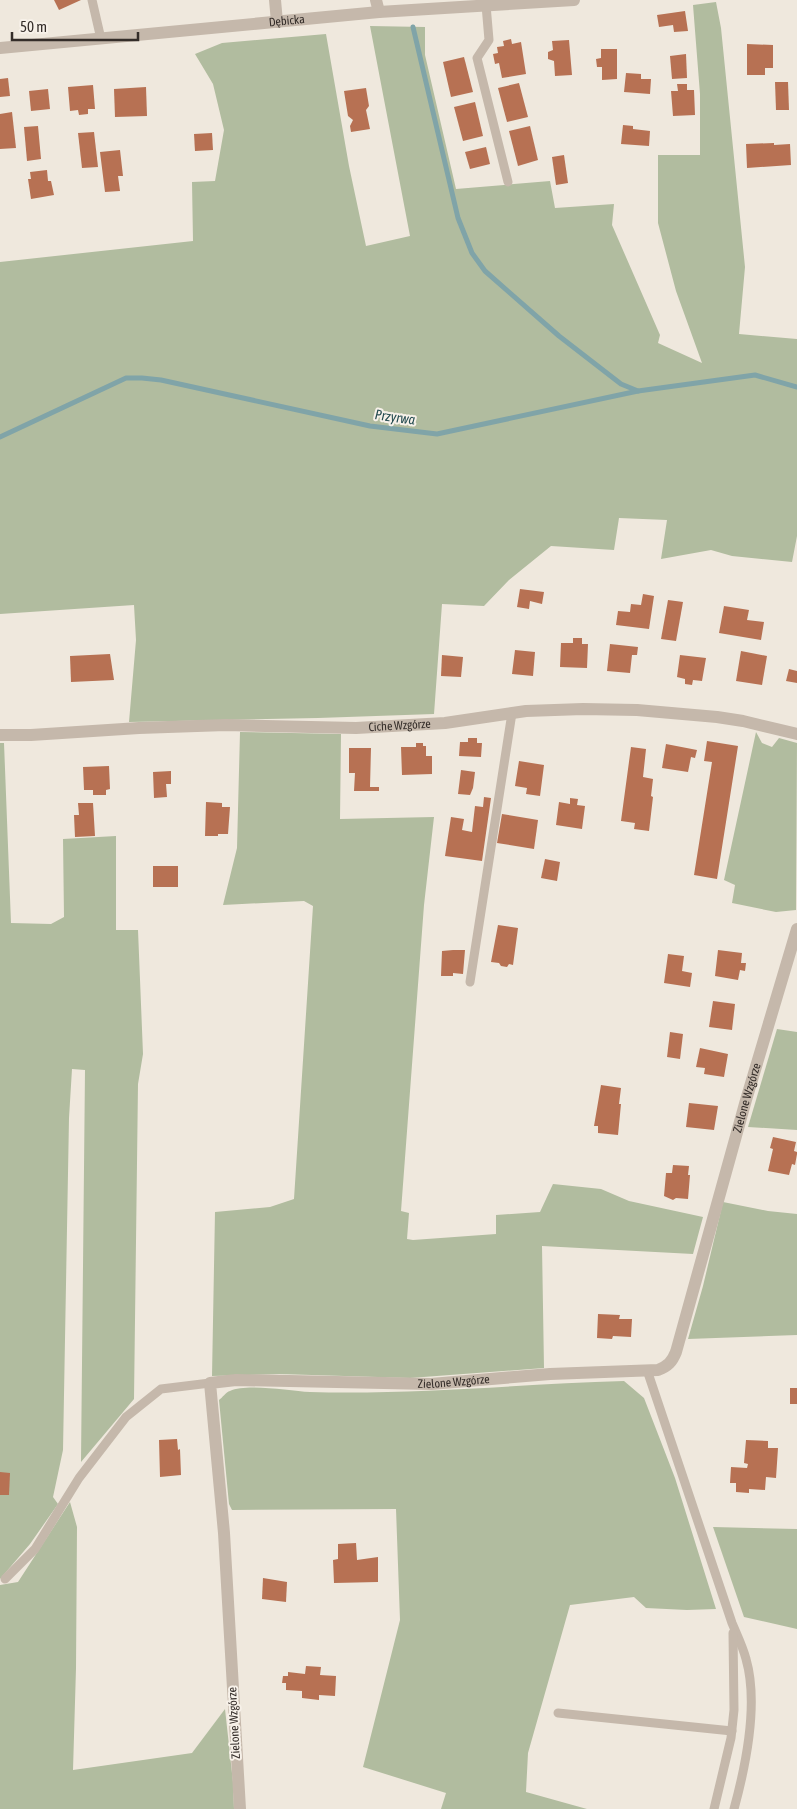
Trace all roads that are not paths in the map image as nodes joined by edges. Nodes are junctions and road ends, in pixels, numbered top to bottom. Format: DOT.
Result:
graph roads {
  1 [pos="92,0"];
  2 [pos="275,0"];
  3 [pos="574,0"];
  4 [pos="520,2"];
  5 [pos="486,5"];
  6 [pos="377,6"];
  7 [pos="277,22"];
  8 [pos="101,39"];
  9 [pos="0,48"];
  10 [pos="508,182"];
  11 [pos="512,713"];
  12 [pos="797,734"];
  13 [pos="0,735"];
  14 [pos="797,929"];
  15 [pos="470,982"];
  16 [pos="647,1370"];
  17 [pos="210,1383"];
  18 [pos="5,1579"];
  19 [pos="732,1623"];
  20 [pos="558,1713"];
  21 [pos="732,1731"];
  22 [pos="240,1809"];
  23 [pos="714,1809"];
  24 [pos="734,1809"];
  1 -- 8 [label="lane"];
  2 -- 7 [label="street"];
  3 -- 4 [label="street, Dębicka"];
  4 -- 5 [label="street, Dębicka"];
  5 -- 6 [label="street, Dębicka"];
  5 -- 10 [label="lane"];
  6 -- 7 [label="street, Dębicka"];
  7 -- 8 [label="street, Dębicka"];
  8 -- 9 [label="street, Dębicka"];
  11 -- 12 [label="street, Ciche Wzgórze"];
  11 -- 13 [label="street, Ciche Wzgórze"];
  11 -- 15 [label="lane"];
  14 -- 16 [label="street, Zielone Wzgórze"];
  16 -- 17 [label="street, Zielone Wzgórze"];
  16 -- 19 [label="lane"];
  17 -- 18 [label="lane"];
  17 -- 22 [label="street, Zielone Wzgórze"];
  19 -- 21 [label="lane"];
  19 -- 24 [label="lane"];
  20 -- 21 [label="lane"];
  21 -- 23 [label="lane"];
}
